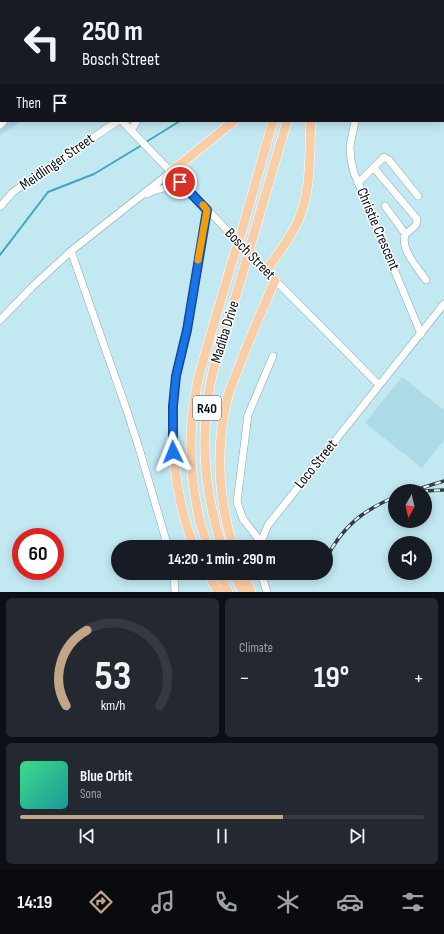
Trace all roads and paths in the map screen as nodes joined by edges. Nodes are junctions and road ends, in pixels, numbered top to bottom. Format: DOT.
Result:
graph roads {
  1 [pos="117,122"];
  2 [pos="123,122"];
  3 [pos="137,122"];
  4 [pos="233,122"];
  5 [pos="273,122"];
  6 [pos="287,122"];
  7 [pos="311,122"];
  8 [pos="355,122"];
  9 [pos="133,133"];
  10 [pos="374,168"];
  11 [pos="171,172"];
  12 [pos="358,183"];
  13 [pos="189,191"];
  14 [pos="418,196"];
  15 [pos="136,200"];
  16 [pos="385,206"];
  17 [pos="0,207"];
  18 [pos="207,210"];
  19 [pos="406,233"];
  20 [pos="71,251"];
  21 [pos="266,271"];
  22 [pos="275,280"];
  23 [pos="426,280"];
  24 [pos="444,304"];
  25 [pos="0,320"];
  26 [pos="421,334"];
  27 [pos="273,356"];
  28 [pos="379,385"];
  29 [pos="166,540"];
  30 [pos="192,540"];
  31 [pos="206,540"];
  32 [pos="220,540"];
  33 [pos="231,540"];
  34 [pos="258,540"];
  35 [pos="262,540"];
  36 [pos="174,580"];
  37 [pos="212,580"];
  38 [pos="222,580"];
  39 [pos="236,580"];
  40 [pos="246,580"];
  41 [pos="263,580"];
  42 [pos="175,592"];
  43 [pos="218,592"];
  44 [pos="228,592"];
  45 [pos="242,592"];
  46 [pos="251,592"];
  47 [pos="267,592"];
  1 -- 17 [label="street, Meidlinger Street"];
  2 -- 9 [label="street, Bosch Street"];
  3 -- 9 [label="street"];
  4 -- 11 [label="main road"];
  5 -- 31 [label="main road, Madiba Drive / R40, bridge"];
  6 -- 32 [label="main road, Madiba Drive / R40, bridge"];
  7 -- 21 [label="main road"];
  8 -- 12 [label="street, Christie Crescent"];
  9 -- 11 [label="street, Bosch Street"];
  10 -- 12 [label="street"];
  10 -- 14 [label="street"];
  10 -- 19 [label="street"];
  11 -- 13 [label="street, Bosch Street"];
  11 -- 15 [label="street"];
  12 -- 26 [label="street, Christie Crescent"];
  13 -- 15 [label="street"];
  13 -- 18 [label="street, Bosch Street"];
  15 -- 20 [label="street"];
  16 -- 19 [label="street"];
  18 -- 21 [label="street, Bosch Street"];
  18 -- 30 [label="main road"];
  19 -- 23 [label="street"];
  20 -- 25 [label="street"];
  20 -- 29 [label="street"];
  21 -- 22 [label="street, Bosch Street"];
  22 -- 28 [label="street, Bosch Street"];
  22 -- 33 [label="main road"];
  24 -- 26 [label="street, Loco Street"];
  26 -- 28 [label="street, Loco Street"];
  27 -- 34 [label="street"];
  28 -- 35 [label="street, Loco Street"];
  36 -- 42 [label="street"];
  37 -- 43 [label="main road"];
  38 -- 44 [label="main road"];
  39 -- 45 [label="main road"];
  40 -- 46 [label="main road"];
  41 -- 47 [label="street"];
}
